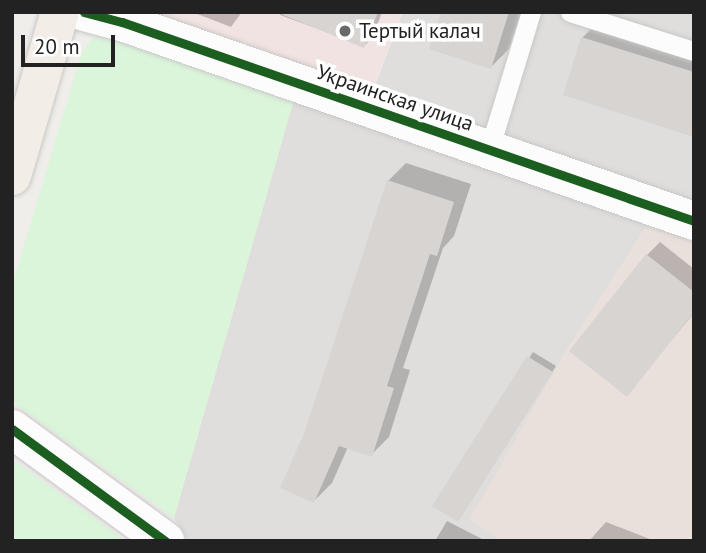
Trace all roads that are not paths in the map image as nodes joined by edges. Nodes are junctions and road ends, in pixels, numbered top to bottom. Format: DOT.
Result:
graph roads {
  1 [pos="60,12"];
  2 [pos="84,12"];
  3 [pos="531,12"];
  4 [pos="570,12"];
  5 [pos="694,51"];
  6 [pos="489,150"];
  7 [pos="12,176"];
  8 [pos="694,222"];
  9 [pos="12,429"];
  10 [pos="165,541"];
  1 -- 7 [label="main road"];
  2 -- 6 [label="street, Украинская улица"];
  3 -- 6 [label="lane"];
  4 -- 5 [label="lane"];
  6 -- 8 [label="street, Украинская улица"];
  9 -- 10 [label="street"];
}
